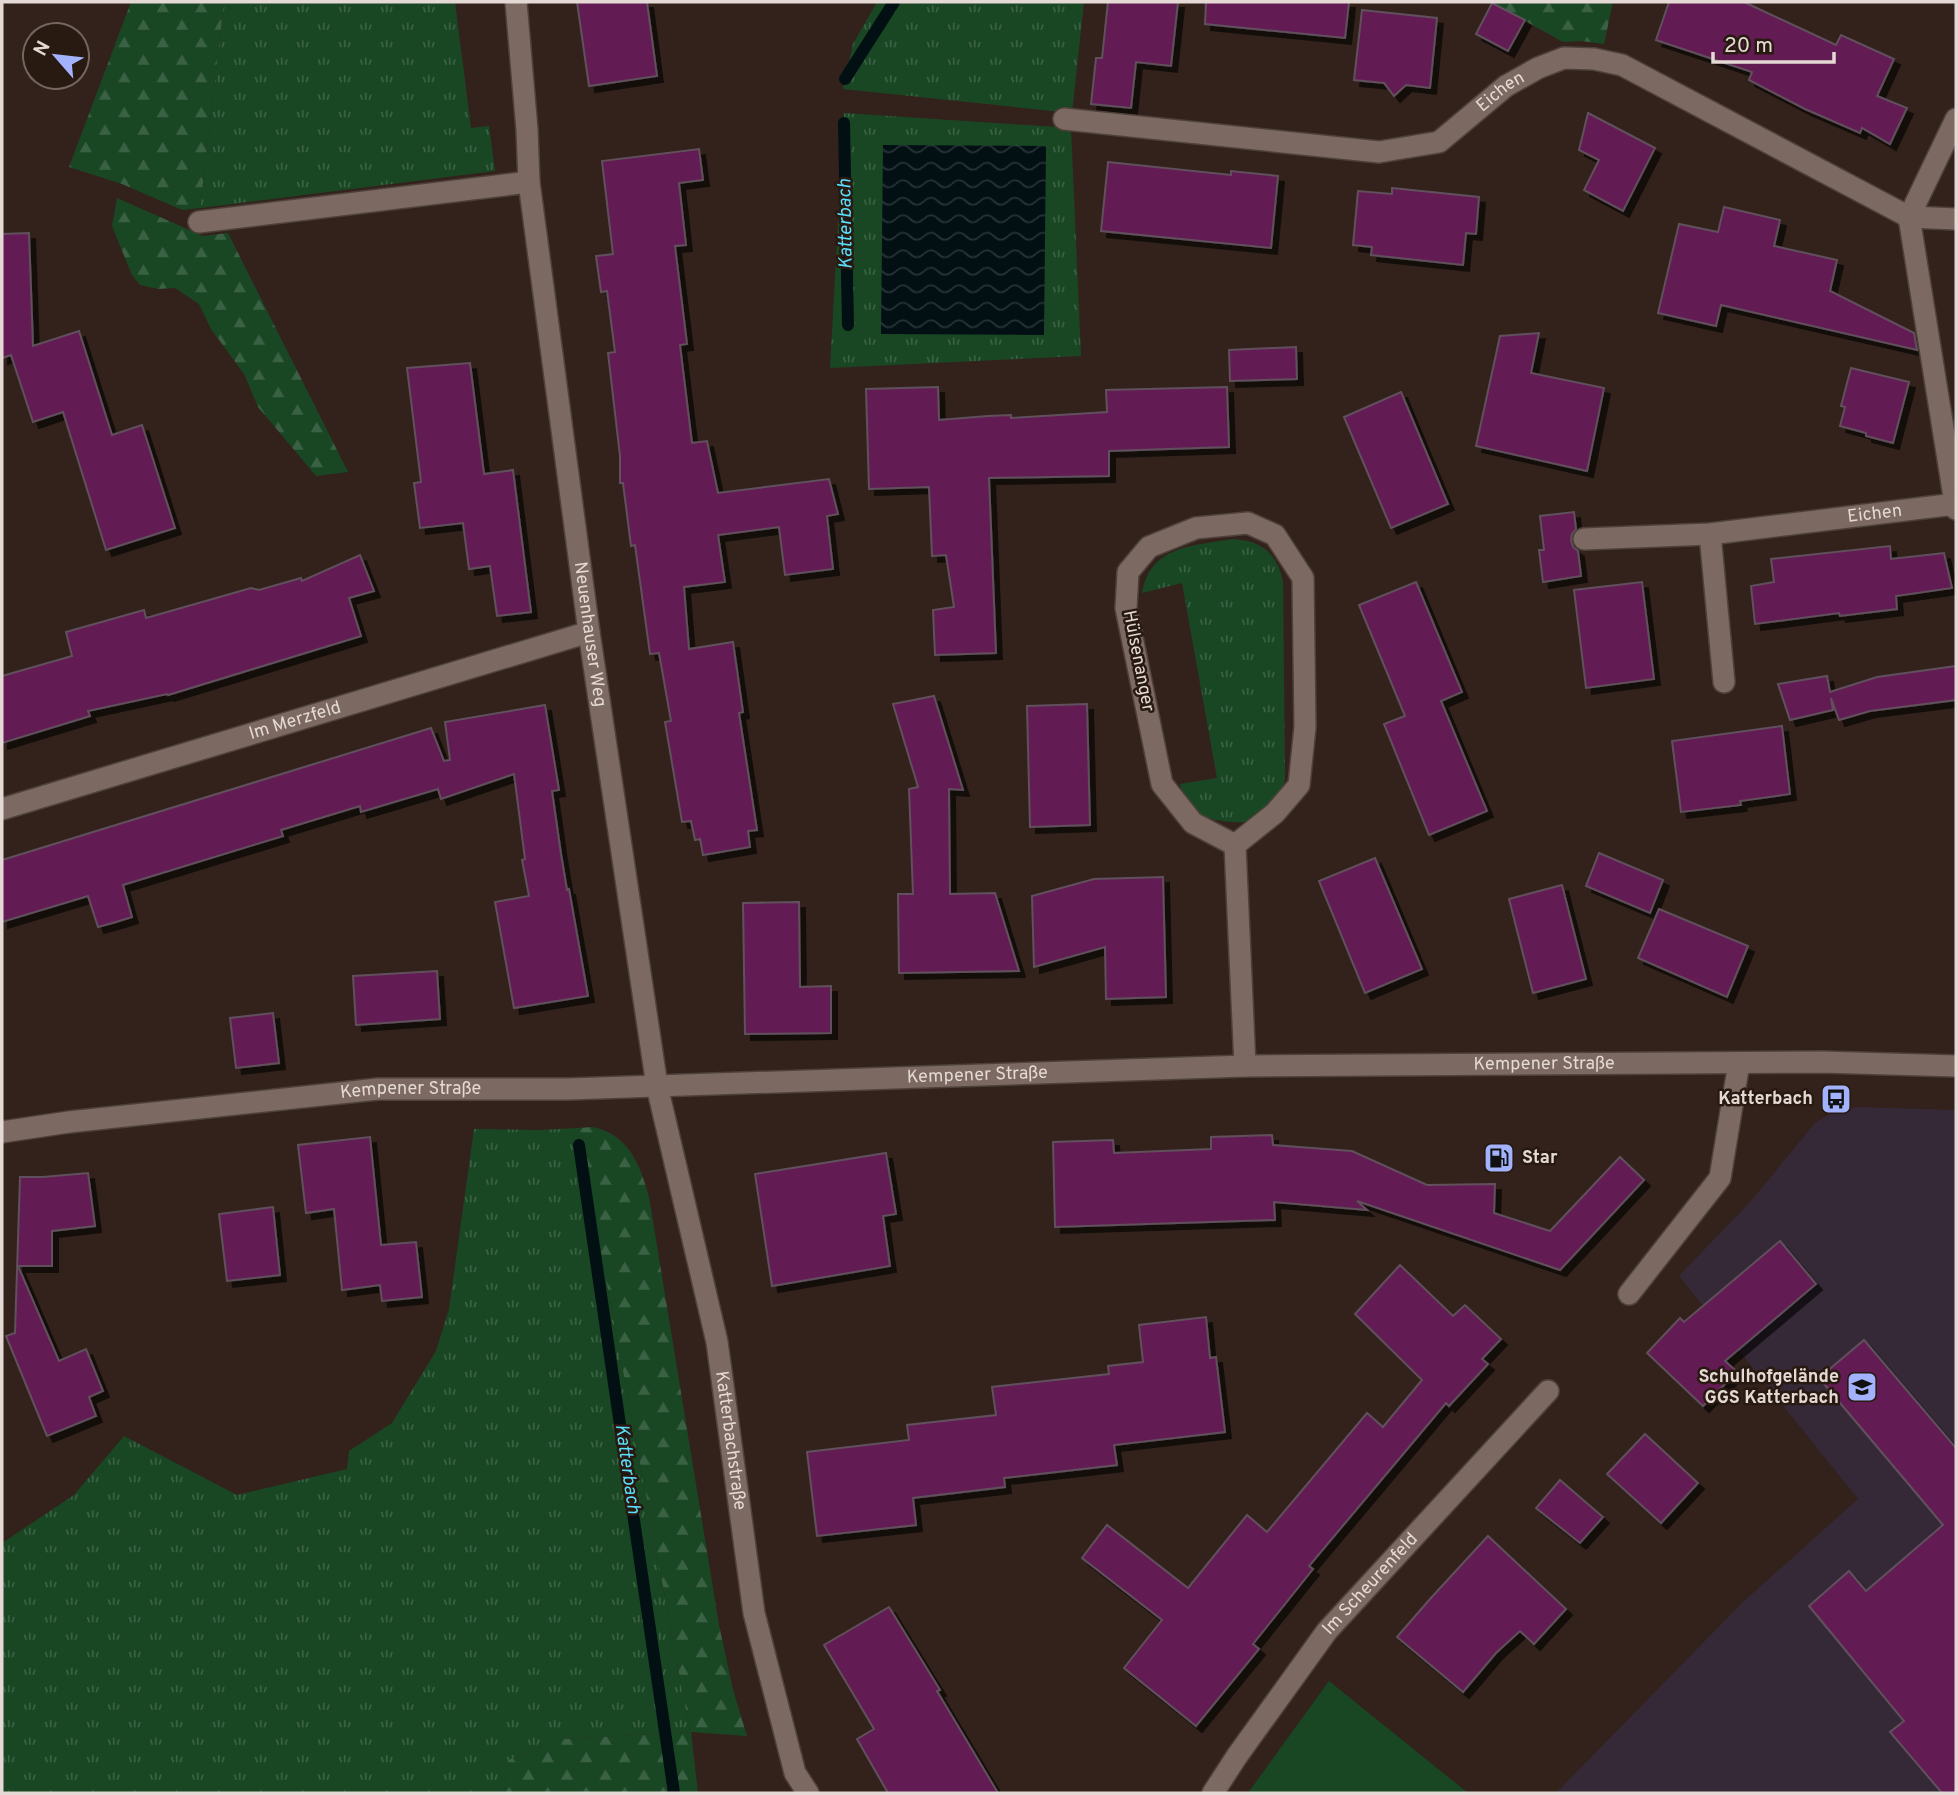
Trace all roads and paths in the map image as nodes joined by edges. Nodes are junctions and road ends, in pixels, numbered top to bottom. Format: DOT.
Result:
graph roads {
  1 [pos="516,2"];
  2 [pos="1956,118"];
  3 [pos="1064,119"];
  4 [pos="529,182"];
  5 [pos="1909,216"];
  6 [pos="1956,219"];
  7 [pos="199,222"];
  8 [pos="1956,507"];
  9 [pos="1710,534"];
  10 [pos="1584,539"];
  11 [pos="589,632"];
  12 [pos="1724,682"];
  13 [pos="2,809"];
  14 [pos="1235,845"];
  15 [pos="1739,1063"];
  16 [pos="1245,1066"];
  17 [pos="1956,1066"];
  18 [pos="657,1086"];
  19 [pos="2,1132"];
  20 [pos="1629,1294"];
  21 [pos="1548,1391"];
  22 [pos="808,1793"];
  23 [pos="1213,1793"];
  1 -- 4 [label="street, Neuenhauser Weg"];
  2 -- 5 [label="street"];
  3 -- 5 [label="street, Eichen"];
  4 -- 7 [label="street"];
  4 -- 11 [label="street, Neuenhauser Weg"];
  5 -- 6 [label="street, Eichen"];
  5 -- 8 [label="street, Eichen"];
  8 -- 9 [label="street, Eichen"];
  9 -- 10 [label="street, Eichen"];
  9 -- 12 [label="street"];
  11 -- 13 [label="street, Im Merzfeld"];
  11 -- 18 [label="street, Neuenhauser Weg"];
  14 -- 14 [label="street, Hülsenanger"];
  14 -- 16 [label="street"];
  15 -- 16 [label="street, Kempener Straße"];
  15 -- 17 [label="street, Kempener Straße"];
  15 -- 20 [label="street"];
  16 -- 18 [label="street, Kempener Straße"];
  18 -- 19 [label="street, Kempener Straße"];
  18 -- 22 [label="street, Katterbachstraße"];
  21 -- 23 [label="street, Im Scheurenfeld"];
}
